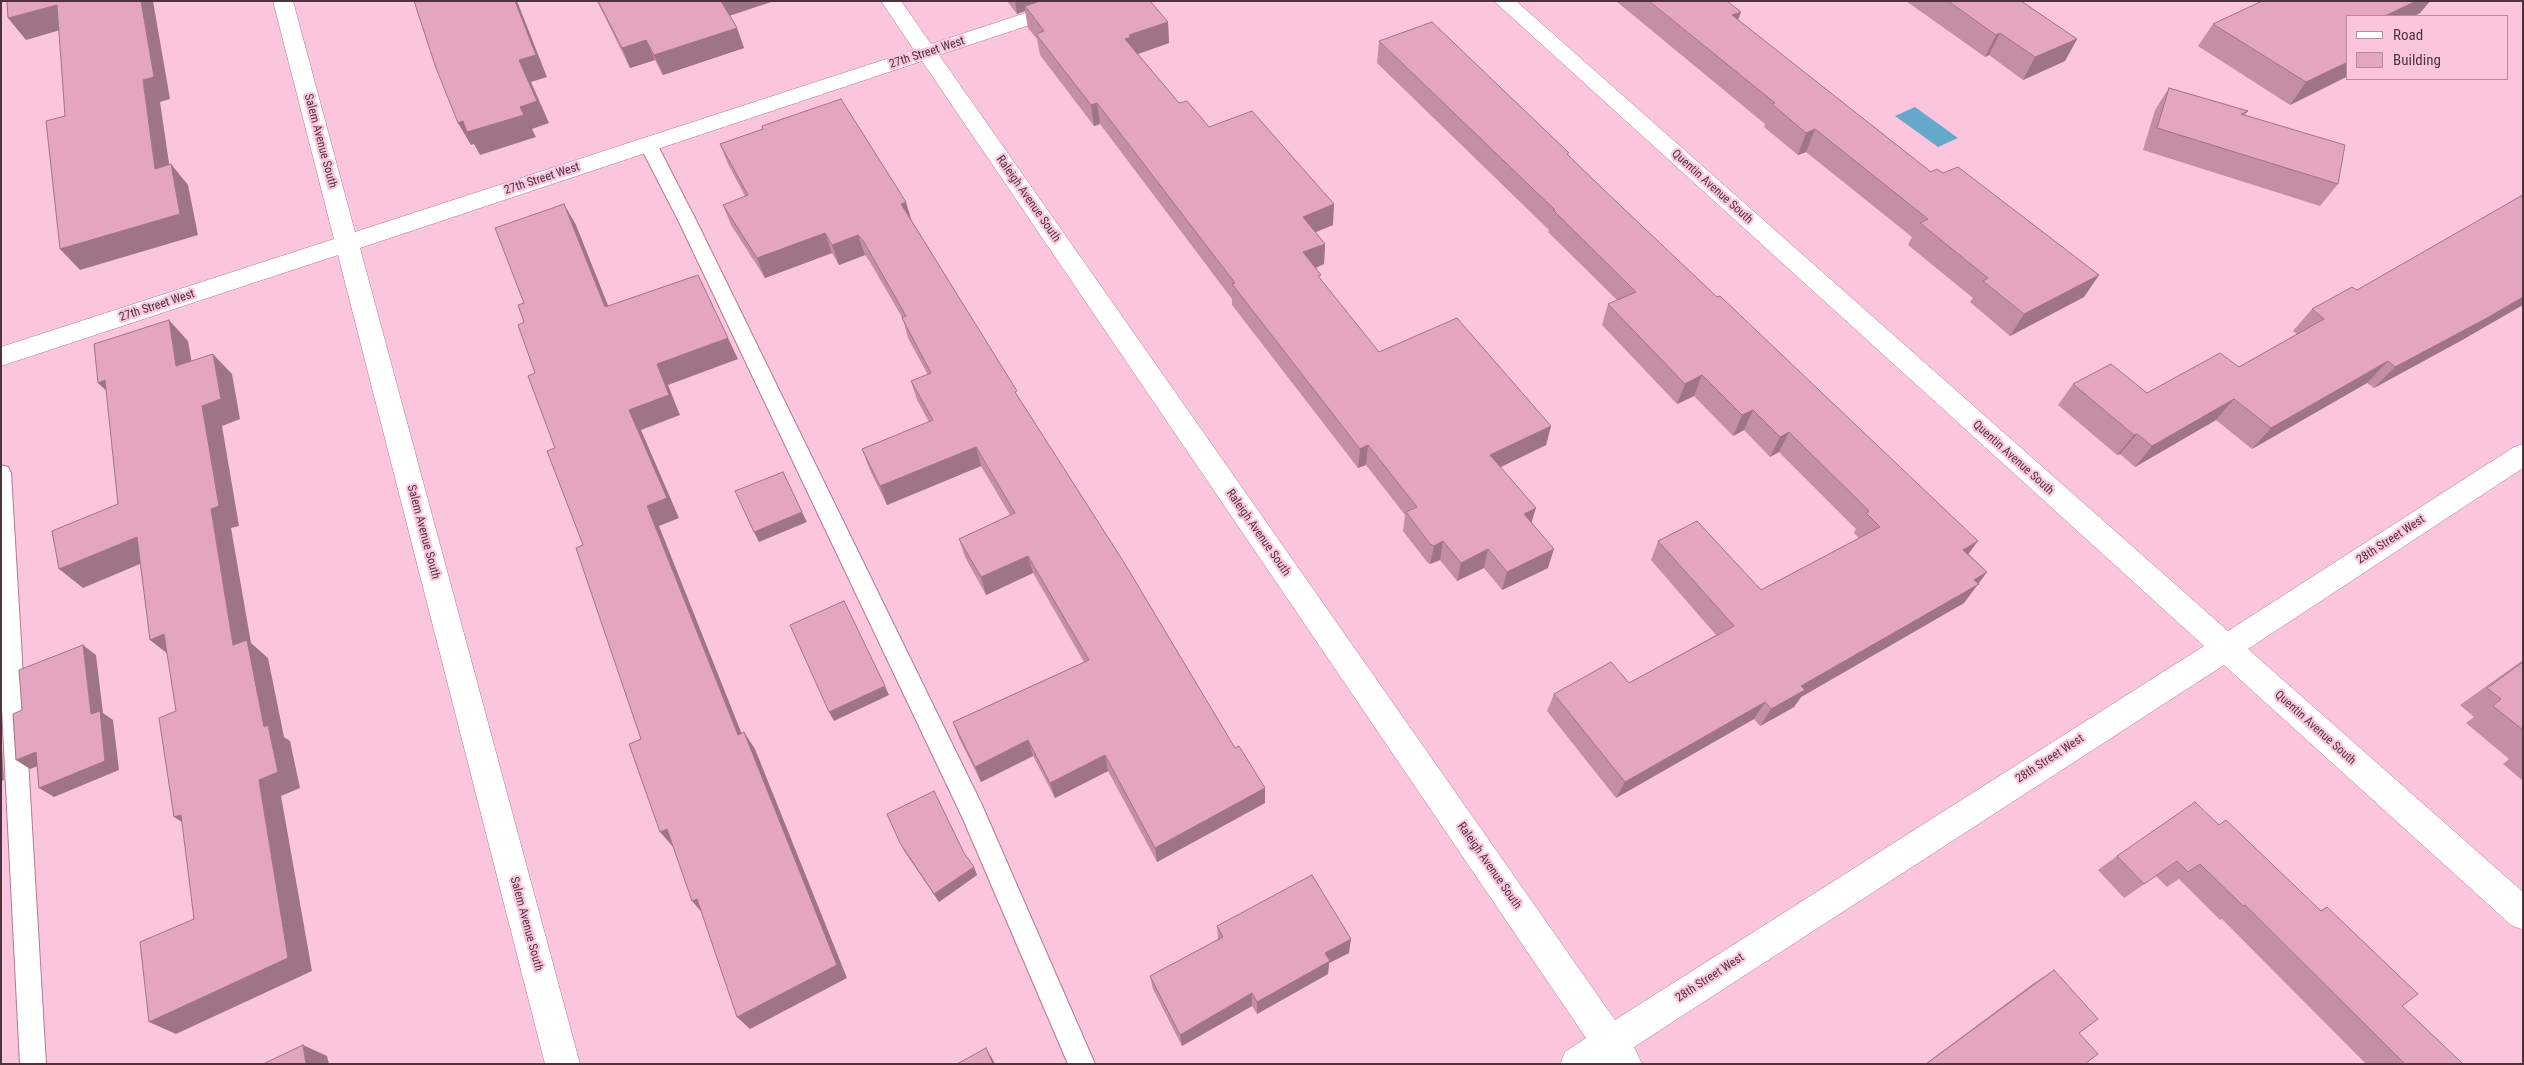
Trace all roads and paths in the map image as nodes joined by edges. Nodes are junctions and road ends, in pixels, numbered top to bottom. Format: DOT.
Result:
graph roads {
  1 [pos="283,1"];
  2 [pos="892,1"];
  3 [pos="1083,1"];
  4 [pos="1504,1"];
  5 [pos="927,52"];
  6 [pos="648,144"];
  7 [pos="347,244"];
  8 [pos="1,357"];
  9 [pos="2523,454"];
  10 [pos="1,473"];
  11 [pos="2225,648"];
  12 [pos="2523,914"];
  13 [pos="1618,1053"];
  14 [pos="33,1064"];
  15 [pos="563,1064"];
  16 [pos="1082,1064"];
  17 [pos="1577,1064"];
  1 -- 7 [label="street, Salem Avenue South"];
  2 -- 5 [label="street, Raleigh Avenue South"];
  3 -- 5 [label="street, 27th Street West"];
  4 -- 11 [label="street, Quentin Avenue South"];
  5 -- 6 [label="street, 27th Street West"];
  5 -- 13 [label="street, Raleigh Avenue South"];
  6 -- 7 [label="street, 27th Street West"];
  6 -- 16 [label="lane"];
  7 -- 8 [label="street, 27th Street West"];
  7 -- 15 [label="street, Salem Avenue South"];
  9 -- 11 [label="street, 28th Street West"];
  10 -- 14 [label="lane"];
  11 -- 12 [label="street, Quentin Avenue South"];
  11 -- 13 [label="street, 28th Street West"];
  13 -- 17 [label="street, 28th Street West"];
}
